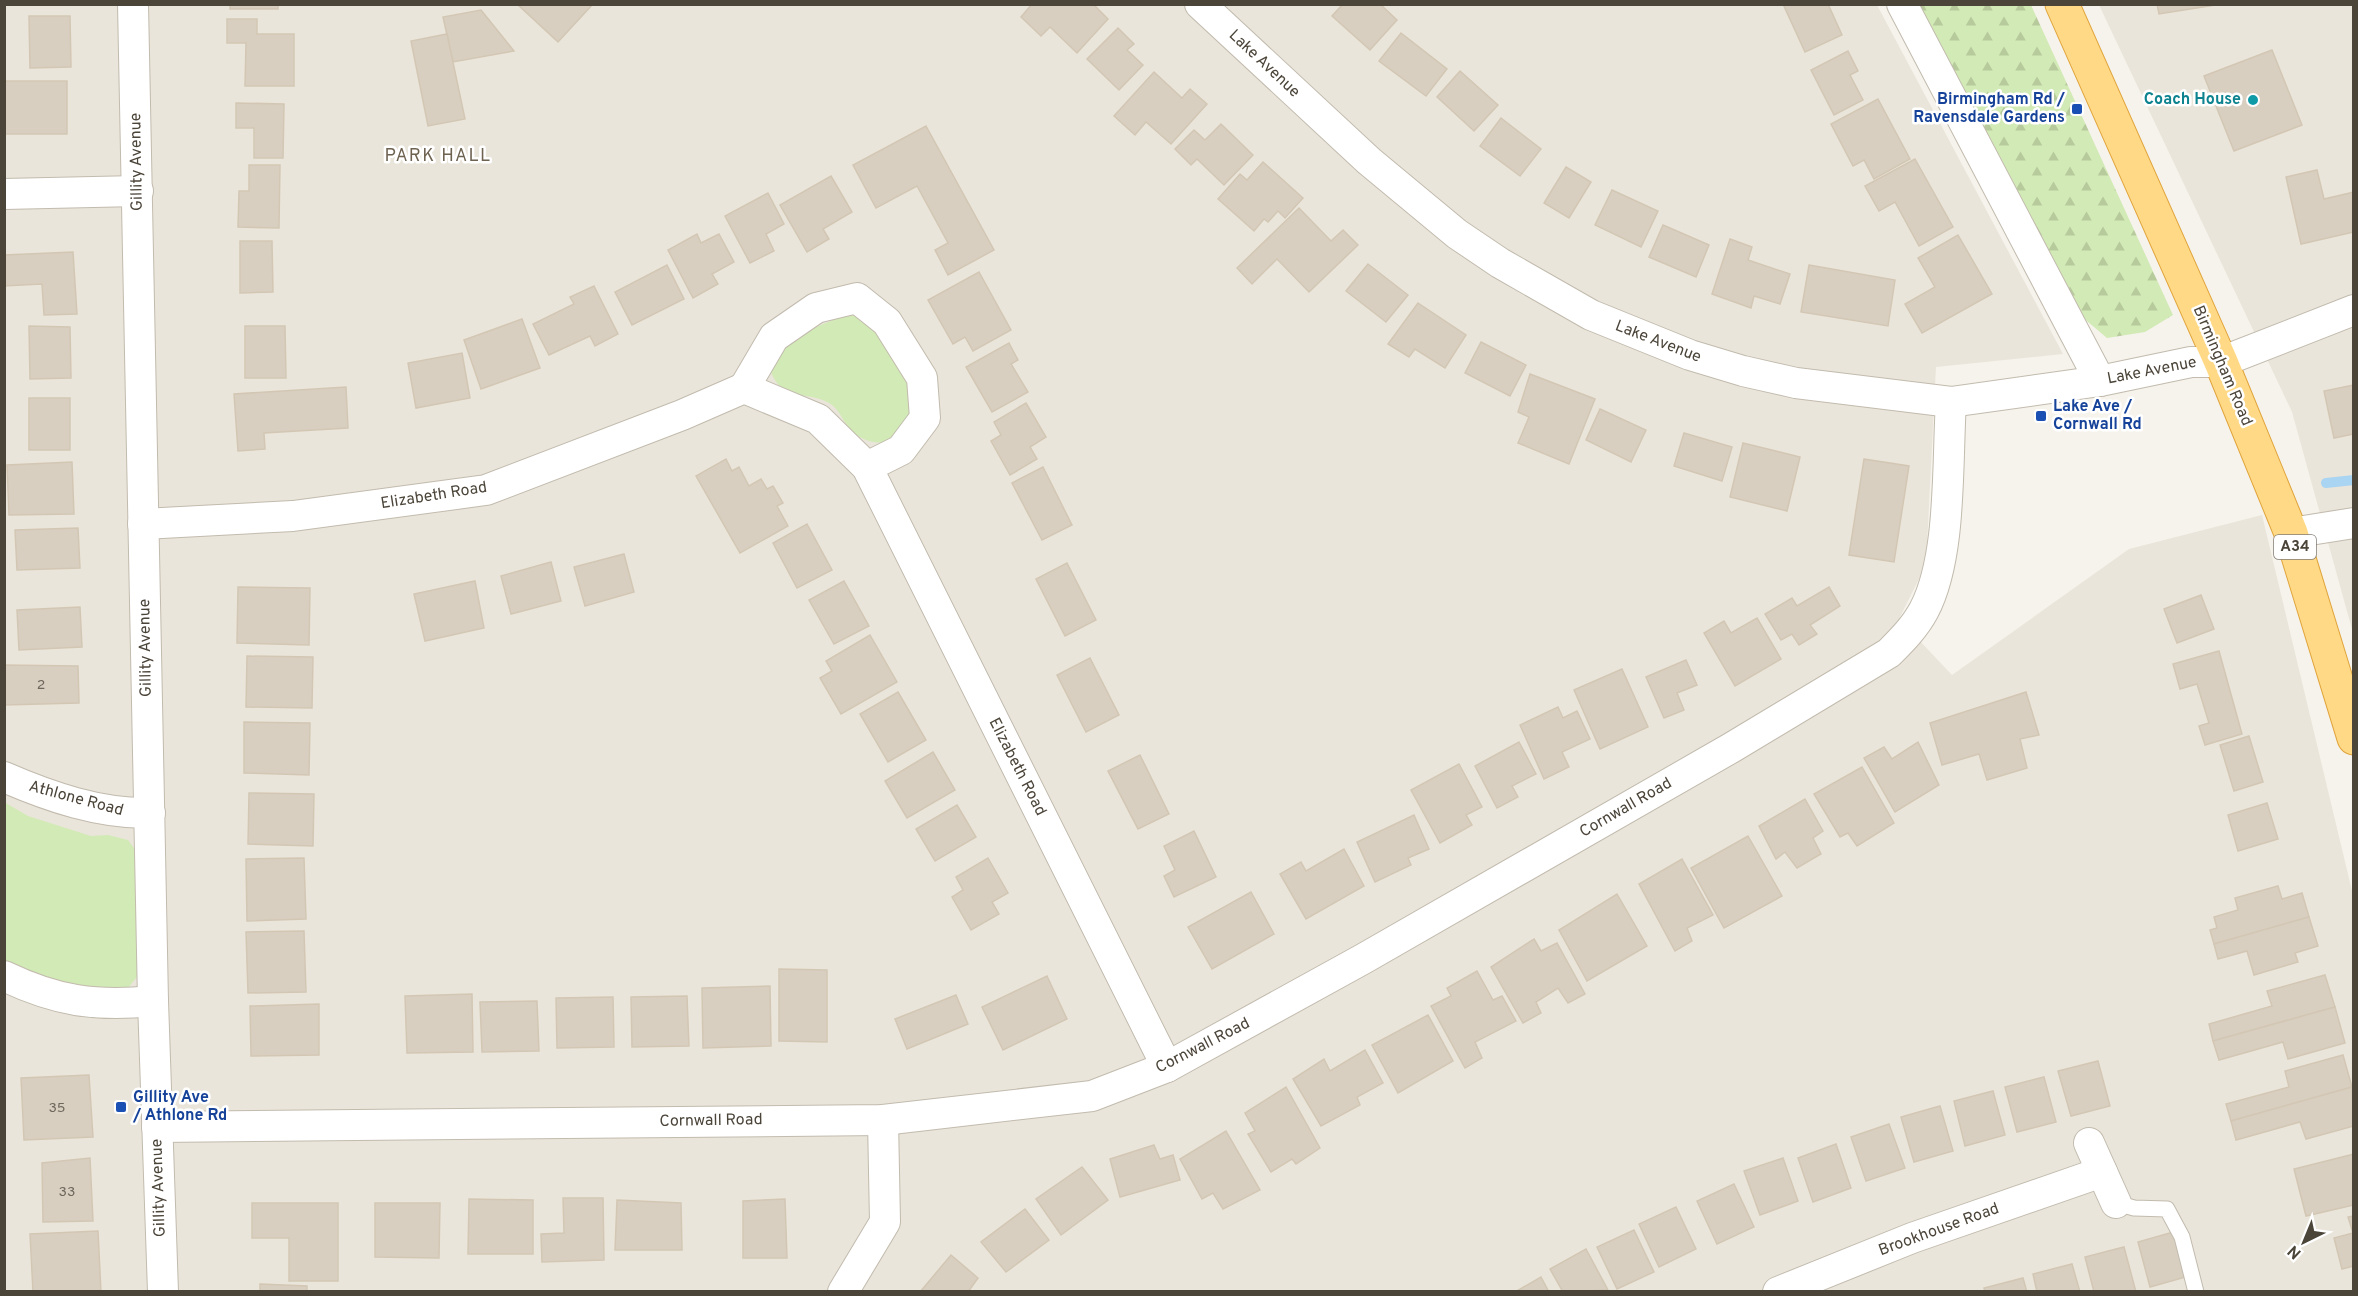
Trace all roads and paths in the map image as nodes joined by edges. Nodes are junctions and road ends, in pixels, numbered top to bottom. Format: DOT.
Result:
graph roads {
  1 [pos="133,4"];
  2 [pos="1200,4"];
  3 [pos="1902,4"];
  4 [pos="2062,4"];
  5 [pos="138,191"];
  6 [pos="4,194"];
  7 [pos="2354,310"];
  8 [pos="2221,362"];
  9 [pos="2100,381"];
  10 [pos="744,388"];
  11 [pos="1951,402"];
  12 [pos="867,467"];
  13 [pos="2354,523"];
  14 [pos="143,524"];
  15 [pos="2291,533"];
  16 [pos="2354,738"];
  17 [pos="4,777"];
  18 [pos="150,813"];
  19 [pos="4,976"];
  20 [pos="153,1001"];
  21 [pos="1167,1067"];
  22 [pos="883,1120"];
  23 [pos="157,1127"];
  24 [pos="2089,1143"];
  25 [pos="2102,1172"];
  26 [pos="2116,1203"];
  27 [pos="162,1292"];
  28 [pos="843,1292"];
  29 [pos="1778,1292"];
  30 [pos="2196,1292"];
  1 -- 5 [label="street, Gillity Avenue"];
  2 -- 11 [label="street, Lake Avenue"];
  3 -- 9 [label="street"];
  4 -- 8 [label="highway, Birmingham Road / A34"];
  5 -- 6 [label="street"];
  5 -- 14 [label="street, Gillity Avenue"];
  7 -- 8 [label="street"];
  8 -- 9 [label="street, Lake Avenue"];
  8 -- 15 [label="highway, Birmingham Road / A34"];
  9 -- 11 [label="street, Lake Avenue"];
  10 -- 12 [label="street, Elizabeth Road"];
  10 -- 12 [label="street"];
  10 -- 14 [label="street, Elizabeth Road"];
  11 -- 21 [label="street, Cornwall Road"];
  12 -- 21 [label="street, Elizabeth Road"];
  13 -- 15 [label="street"];
  14 -- 18 [label="street, Gillity Avenue"];
  15 -- 16 [label="highway, Birmingham Road / A34"];
  17 -- 18 [label="street, Athlone Road"];
  18 -- 20 [label="street, Gillity Avenue"];
  19 -- 20 [label="street"];
  20 -- 23 [label="street, Gillity Avenue"];
  21 -- 22 [label="street, Cornwall Road"];
  22 -- 23 [label="street, Cornwall Road"];
  22 -- 28 [label="street"];
  23 -- 27 [label="street, Gillity Avenue"];
  24 -- 25 [label="street"];
  25 -- 26 [label="street"];
  25 -- 29 [label="street, Brookhouse Road"];
  26 -- 30 [label="lane"];
}
